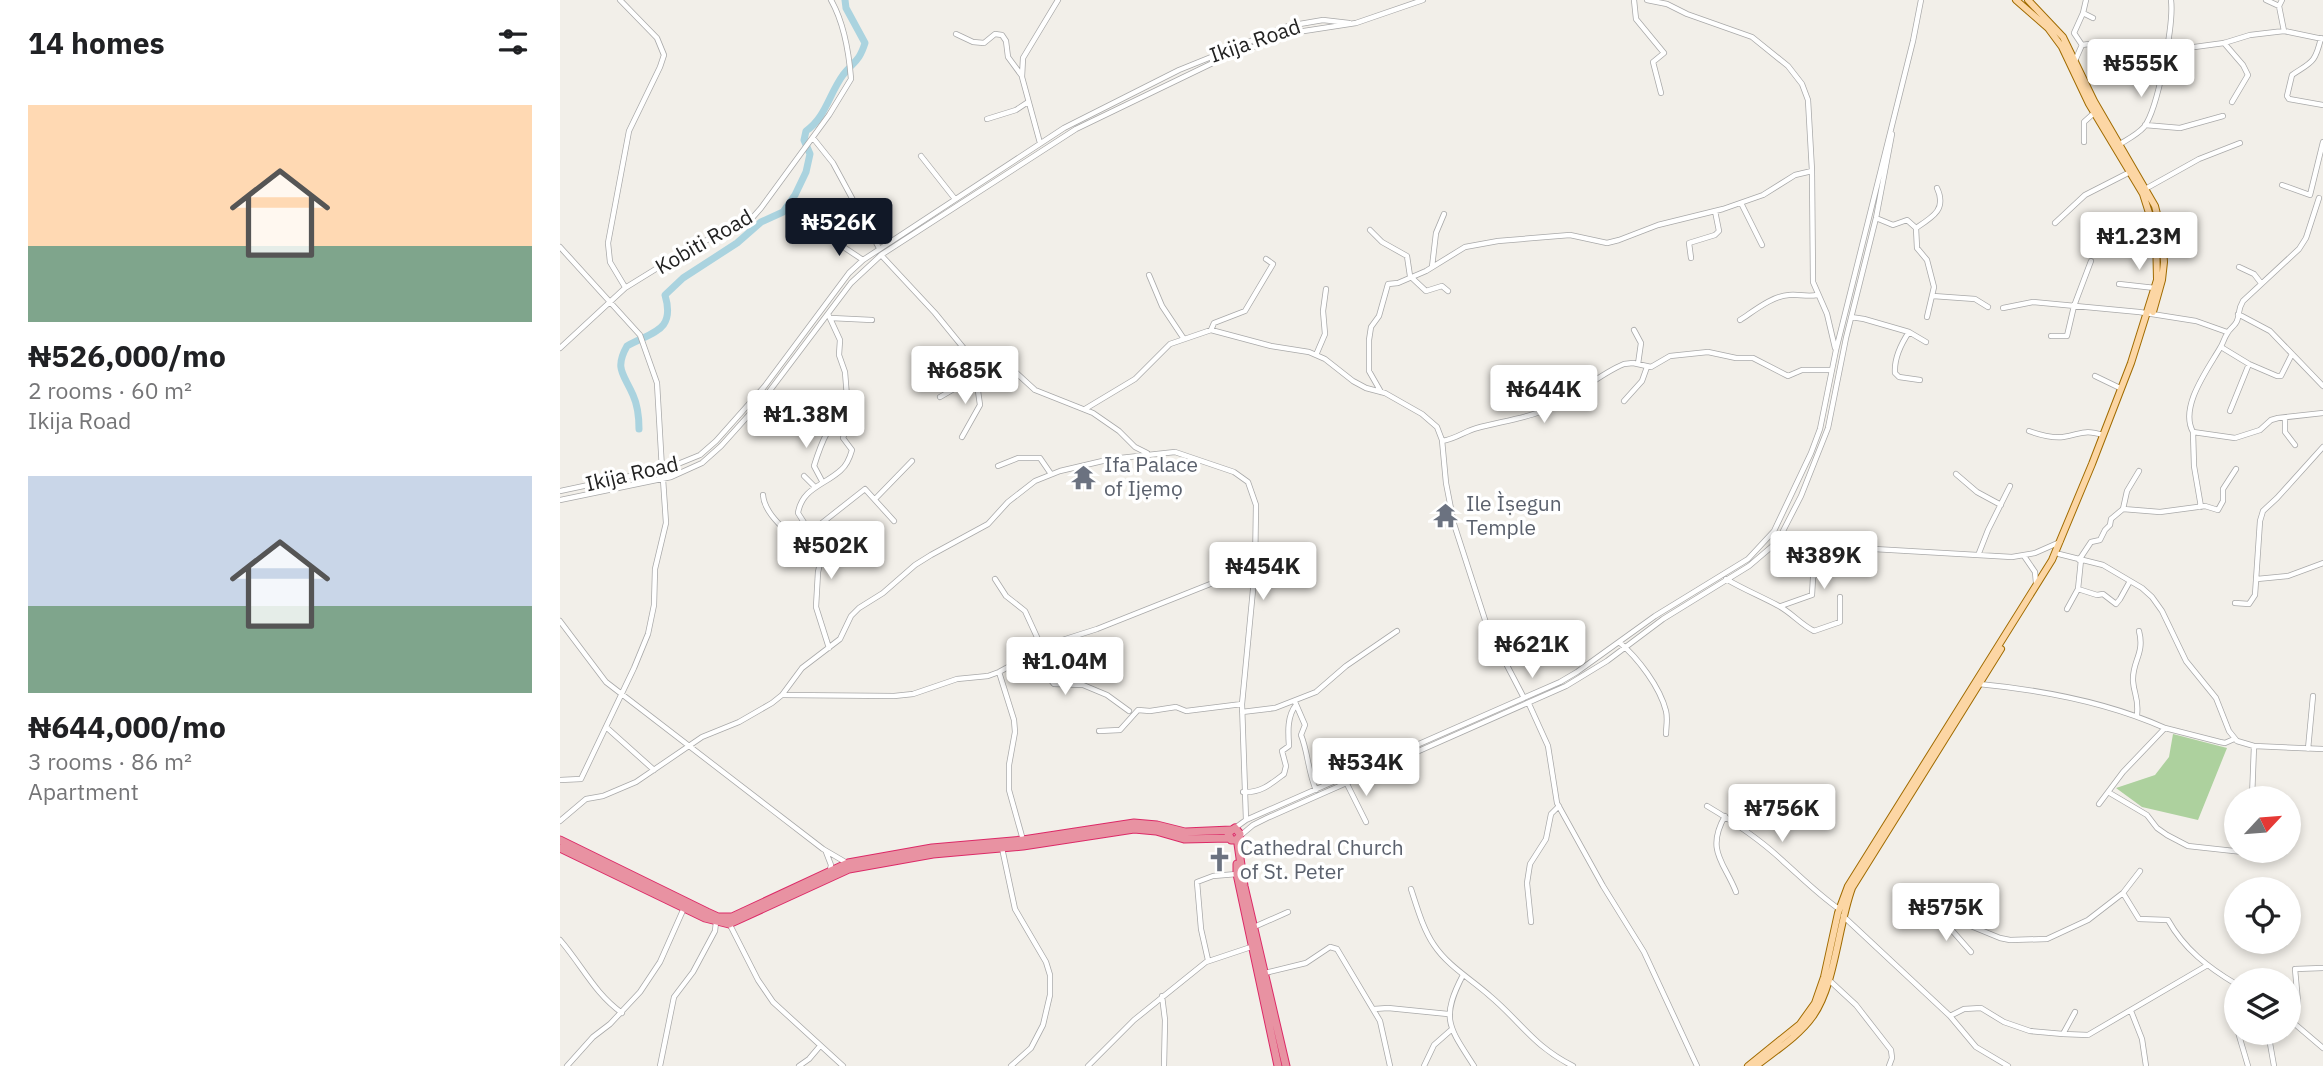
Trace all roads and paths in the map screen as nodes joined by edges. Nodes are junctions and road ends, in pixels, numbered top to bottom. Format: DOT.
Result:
graph roads {
  1 [pos="620,0"];
  2 [pos="831,0"];
  3 [pos="1058,0"];
  4 [pos="1423,0"];
  5 [pos="1634,0"];
  6 [pos="1647,0"];
  7 [pos="1921,0"];
  8 [pos="2016,0"];
  9 [pos="2028,0"];
  10 [pos="2086,0"];
  11 [pos="2171,0"];
  12 [pos="2266,0"];
  13 [pos="2282,0"];
  14 [pos="2279,6"];
  15 [pos="2083,13"];
  16 [pos="2093,18"];
  17 [pos="1356,23"];
  18 [pos="2284,31"];
  19 [pos="956,34"];
  20 [pos="2322,38"];
  21 [pos="2224,43"];
  22 [pos="2082,45"];
  23 [pos="2165,51"];
  24 [pos="2073,62"];
  25 [pos="1022,77"];
  26 [pos="1900,92"];
  27 [pos="1661,93"];
  28 [pos="1028,102"];
  29 [pos="2232,102"];
  30 [pos="2323,105"];
  31 [pos="2094,113"];
  32 [pos="2223,116"];
  33 [pos="987,119"];
  34 [pos="2145,125"];
  35 [pos="813,137"];
  36 [pos="2084,142"];
  37 [pos="2323,142"];
  38 [pos="1040,143"];
  39 [pos="2239,143"];
  40 [pos="2117,146"];
  41 [pos="921,156"];
  42 [pos="1812,171"];
  43 [pos="2133,171"];
  44 [pos="2281,185"];
  45 [pos="1937,188"];
  46 [pos="2147,188"];
  47 [pos="2311,195"];
  48 [pos="2321,198"];
  49 [pos="954,199"];
  50 [pos="1741,203"];
  51 [pos="1715,211"];
  52 [pos="1444,214"];
  53 [pos="1876,218"];
  54 [pos="2055,223"];
  55 [pos="1916,228"];
  56 [pos="1370,230"];
  57 [pos="827,236"];
  58 [pos="1762,245"];
  59 [pos="560,247"];
  60 [pos="879,248"];
  61 [pos="881,255"];
  62 [pos="1266,258"];
  63 [pos="1691,258"];
  64 [pos="863,260"];
  65 [pos="2091,261"];
  66 [pos="1432,267"];
  67 [pos="2239,267"];
  68 [pos="1149,275"];
  69 [pos="1410,276"];
  70 [pos="2261,283"];
  71 [pos="2119,284"];
  72 [pos="625,288"];
  73 [pos="2155,288"];
  74 [pos="1326,289"];
  75 [pos="1448,291"];
  76 [pos="1817,295"];
  77 [pos="1933,296"];
  78 [pos="610,302"];
  79 [pos="2074,306"];
  80 [pos="1988,307"];
  81 [pos="2003,307"];
  82 [pos="2238,314"];
  83 [pos="2150,315"];
  84 [pos="829,316"];
  85 [pos="1851,317"];
  86 [pos="1927,317"];
  87 [pos="872,320"];
  88 [pos="1740,320"];
  89 [pos="1211,330"];
  90 [pos="1634,330"];
  91 [pos="1909,332"];
  92 [pos="2227,332"];
  93 [pos="2051,335"];
  94 [pos="1184,339"];
  95 [pos="1926,342"];
  96 [pos="2221,347"];
  97 [pos="560,348"];
  98 [pos="1836,350"];
  99 [pos="2292,354"];
  100 [pos="1316,355"];
  101 [pos="987,362"];
  102 [pos="1638,363"];
  103 [pos="2249,364"];
  104 [pos="1647,367"];
  105 [pos="1832,370"];
  106 [pos="2095,376"];
  107 [pos="975,377"];
  108 [pos="1920,380"];
  109 [pos="1833,386"];
  110 [pos="2323,386"];
  111 [pos="2120,388"];
  112 [pos="1381,392"];
  113 [pos="940,397"];
  114 [pos="1624,401"];
  115 [pos="848,404"];
  116 [pos="1085,408"];
  117 [pos="2230,411"];
  118 [pos="2323,413"];
  119 [pos="2285,419"];
  120 [pos="2029,431"];
  121 [pos="2193,432"];
  122 [pos="2103,435"];
  123 [pos="962,437"];
  124 [pos="1442,441"];
  125 [pos="2295,444"];
  126 [pos="2323,447"];
  127 [pos="1148,453"];
  128 [pos="912,460"];
  129 [pos="998,466"];
  130 [pos="662,469"];
  131 [pos="2236,469"];
  132 [pos="2139,471"];
  133 [pos="1051,474"];
  134 [pos="1956,474"];
  135 [pos="804,476"];
  136 [pos="663,479"];
  137 [pos="822,481"];
  138 [pos="814,486"];
  139 [pos="2010,486"];
  140 [pos="560,491"];
  141 [pos="763,495"];
  142 [pos="876,498"];
  143 [pos="560,500"];
  144 [pos="2001,505"];
  145 [pos="2201,507"];
  146 [pos="2123,509"];
  147 [pos="894,521"];
  148 [pos="812,529"];
  149 [pos="1777,540"];
  150 [pos="2061,541"];
  151 [pos="1834,546"];
  152 [pos="1979,553"];
  153 [pos="2059,554"];
  154 [pos="2024,556"];
  155 [pos="2080,560"];
  156 [pos="2323,563"];
  157 [pos="1255,569"];
  158 [pos="995,579"];
  159 [pos="1726,579"];
  160 [pos="2257,579"];
  161 [pos="2130,581"];
  162 [pos="2035,589"];
  163 [pos="2078,589"];
  164 [pos="1839,597"];
  165 [pos="2235,603"];
  166 [pos="1780,606"];
  167 [pos="2067,609"];
  168 [pos="560,621"];
  169 [pos="1397,631"];
  170 [pos="2139,631"];
  171 [pos="1619,642"];
  172 [pos="1625,647"];
  173 [pos="829,648"];
  174 [pos="1042,648"];
  175 [pos="1034,652"];
  176 [pos="999,672"];
  177 [pos="1979,684"];
  178 [pos="622,694"];
  179 [pos="782,695"];
  180 [pos="2313,696"];
  181 [pos="1524,698"];
  182 [pos="1296,703"];
  183 [pos="1242,704"];
  184 [pos="1529,704"];
  185 [pos="1129,711"];
  186 [pos="1242,712"];
  187 [pos="2137,715"];
  188 [pos="606,726"];
  189 [pos="2165,728"];
  190 [pos="1099,731"];
  191 [pos="1666,734"];
  192 [pos="2234,739"];
  193 [pos="690,747"];
  194 [pos="2254,747"];
  195 [pos="2308,749"];
  196 [pos="2323,749"];
  197 [pos="654,769"];
  198 [pos="560,780"];
  199 [pos="1347,783"];
  200 [pos="2252,786"];
  201 [pos="1316,790"];
  202 [pos="1243,792"];
  203 [pos="2108,792"];
  204 [pos="2099,804"];
  205 [pos="1559,806"];
  206 [pos="1707,806"];
  207 [pos="1725,816"];
  208 [pos="1246,820"];
  209 [pos="560,821"];
  210 [pos="1366,822"];
  211 [pos="1234,835"];
  212 [pos="560,840"];
  213 [pos="1023,840"];
  214 [pos="560,848"];
  215 [pos="1002,848"];
  216 [pos="823,849"];
  217 [pos="2224,850"];
  218 [pos="848,863"];
  219 [pos="830,870"];
  220 [pos="2140,871"];
  221 [pos="1237,874"];
  222 [pos="1411,890"];
  223 [pos="1736,892"];
  224 [pos="2123,894"];
  225 [pos="684,908"];
  226 [pos="1288,912"];
  227 [pos="1841,912"];
  228 [pos="716,922"];
  229 [pos="1531,922"];
  230 [pos="729,924"];
  231 [pos="1253,927"];
  232 [pos="560,940"];
  233 [pos="1251,947"];
  234 [pos="1971,952"];
  235 [pos="1208,960"];
  236 [pos="2206,966"];
  237 [pos="2323,968"];
  238 [pos="2301,969"];
  239 [pos="1264,973"];
  240 [pos="1463,975"];
  241 [pos="2224,977"];
  242 [pos="1828,979"];
  243 [pos="1163,996"];
  244 [pos="1374,1009"];
  245 [pos="2131,1011"];
  246 [pos="2075,1012"];
  247 [pos="622,1013"];
  248 [pos="1448,1014"];
  249 [pos="1950,1016"];
  250 [pos="1272,1024"];
  251 [pos="2301,1029"];
  252 [pos="1451,1030"];
  253 [pos="2063,1034"];
  254 [pos="2242,1045"];
  255 [pos="2270,1045"];
  256 [pos="820,1046"];
  257 [pos="2323,1048"];
  258 [pos="567,1066"];
  259 [pos="660,1066"];
  260 [pos="799,1066"];
  261 [pos="843,1066"];
  262 [pos="1011,1066"];
  263 [pos="1088,1066"];
  264 [pos="1164,1066"];
  265 [pos="1278,1066"];
  266 [pos="1286,1066"];
  267 [pos="1390,1066"];
  268 [pos="1424,1066"];
  269 [pos="1474,1066"];
  270 [pos="1573,1066"];
  271 [pos="1696,1066"];
  272 [pos="1748,1066"];
  273 [pos="1756,1066"];
  274 [pos="1889,1066"];
  275 [pos="2008,1066"];
  276 [pos="2147,1066"];
  277 [pos="2248,1066"];
  278 [pos="2274,1066"];
  1 -- 72 [label="street"];
  2 -- 35 [label="street, Kobiti Road"];
  3 -- 25 [label="street"];
  4 -- 17 [label="street"];
  5 -- 27 [label="street"];
  6 -- 42 [label="street"];
  7 -- 26 [label="street"];
  8 -- 24 [label="main road"];
  9 -- 24 [label="main road"];
  10 -- 15 [label="street"];
  11 -- 23 [label="street"];
  12 -- 14 [label="street"];
  13 -- 14 [label="street"];
  14 -- 18 [label="street"];
  15 -- 16 [label="street"];
  15 -- 22 [label="street"];
  17 -- 38 [label="street, Ikija Road"];
  17 -- 61 [label="street, Ikija Road"];
  18 -- 20 [label="street"];
  18 -- 21 [label="street"];
  19 -- 25 [label="street"];
  20 -- 30 [label="street"];
  21 -- 23 [label="street"];
  21 -- 29 [label="street"];
  22 -- 23 [label="street"];
  22 -- 24 [label="street"];
  23 -- 34 [label="street"];
  24 -- 31 [label="main road"];
  24 -- 40 [label="main road"];
  25 -- 28 [label="street"];
  26 -- 53 [label="street"];
  26 -- 98 [label="street"];
  28 -- 33 [label="street"];
  28 -- 38 [label="street"];
  31 -- 36 [label="street"];
  31 -- 40 [label="main road"];
  32 -- 34 [label="street"];
  34 -- 40 [label="street"];
  35 -- 60 [label="street"];
  35 -- 72 [label="street, Kobiti Road"];
  37 -- 47 [label="street"];
  38 -- 49 [label="street, Ikija Road"];
  39 -- 46 [label="street"];
  40 -- 43 [label="main road"];
  41 -- 49 [label="street"];
  42 -- 50 [label="street"];
  42 -- 76 [label="street"];
  43 -- 46 [label="main road"];
  43 -- 54 [label="street"];
  43 -- 73 [label="main road"];
  44 -- 47 [label="street"];
  45 -- 55 [label="street"];
  46 -- 83 [label="main road"];
  47 -- 48 [label="street"];
  48 -- 70 [label="street"];
  49 -- 60 [label="street, Ikija Road"];
  50 -- 51 [label="street"];
  50 -- 58 [label="street"];
  51 -- 63 [label="street"];
  51 -- 66 [label="street"];
  52 -- 66 [label="street"];
  53 -- 55 [label="street"];
  53 -- 85 [label="street"];
  55 -- 77 [label="street"];
  56 -- 69 [label="street"];
  57 -- 64 [label="street"];
  59 -- 78 [label="street"];
  60 -- 64 [label="street, Ikija Road"];
  61 -- 84 [label="street, Ikija Road"];
  61 -- 101 [label="street"];
  62 -- 89 [label="street"];
  64 -- 130 [label="street, Ikija Road"];
  65 -- 79 [label="street"];
  66 -- 69 [label="street"];
  67 -- 70 [label="street"];
  68 -- 94 [label="street"];
  69 -- 75 [label="street"];
  69 -- 112 [label="street"];
  70 -- 82 [label="street"];
  71 -- 73 [label="street"];
  72 -- 78 [label="street, Kobiti Road"];
  73 -- 83 [label="main road"];
  74 -- 100 [label="street"];
  76 -- 88 [label="street"];
  76 -- 98 [label="street"];
  77 -- 80 [label="street"];
  77 -- 86 [label="street"];
  78 -- 97 [label="street, Kobiti Road"];
  78 -- 130 [label="street"];
  79 -- 81 [label="street"];
  79 -- 83 [label="street"];
  79 -- 93 [label="street"];
  82 -- 92 [label="street"];
  82 -- 99 [label="street"];
  83 -- 92 [label="street"];
  83 -- 111 [label="main road"];
  83 -- 153 [label="main road"];
  84 -- 87 [label="street"];
  84 -- 115 [label="street"];
  84 -- 136 [label="street, Ikija Road"];
  85 -- 91 [label="street"];
  85 -- 109 [label="street"];
  89 -- 94 [label="street"];
  89 -- 100 [label="street"];
  90 -- 102 [label="street"];
  91 -- 95 [label="street"];
  91 -- 108 [label="street"];
  92 -- 96 [label="street"];
  94 -- 116 [label="street"];
  96 -- 103 [label="street"];
  96 -- 121 [label="street"];
  98 -- 105 [label="street"];
  99 -- 103 [label="street"];
  99 -- 110 [label="street"];
  100 -- 112 [label="street"];
  101 -- 107 [label="street"];
  101 -- 116 [label="street"];
  102 -- 104 [label="street"];
  102 -- 124 [label="street"];
  103 -- 117 [label="street"];
  104 -- 105 [label="street"];
  104 -- 114 [label="street"];
  105 -- 109 [label="street"];
  106 -- 111 [label="street"];
  107 -- 113 [label="street"];
  107 -- 123 [label="street"];
  109 -- 149 [label="street"];
  109 -- 171 [label="street"];
  111 -- 122 [label="main road"];
  112 -- 124 [label="street"];
  115 -- 137 [label="street"];
  115 -- 137 [label="street"];
  116 -- 127 [label="street"];
  118 -- 119 [label="street"];
  119 -- 121 [label="street"];
  119 -- 125 [label="street"];
  120 -- 122 [label="street"];
  121 -- 145 [label="street"];
  122 -- 150 [label="main road"];
  124 -- 181 [label="street"];
  126 -- 160 [label="street"];
  127 -- 133 [label="street"];
  127 -- 157 [label="street"];
  128 -- 142 [label="street"];
  129 -- 133 [label="street"];
  130 -- 140 [label="street, Ikija Road"];
  131 -- 145 [label="street"];
  132 -- 146 [label="street"];
  133 -- 173 [label="street"];
  134 -- 144 [label="street"];
  135 -- 138 [label="street"];
  136 -- 143 [label="street, Ikija Road"];
  136 -- 178 [label="street"];
  137 -- 138 [label="street"];
  138 -- 148 [label="street"];
  139 -- 144 [label="street"];
  141 -- 148 [label="street"];
  142 -- 147 [label="street"];
  142 -- 148 [label="street"];
  144 -- 152 [label="street"];
  145 -- 146 [label="street"];
  146 -- 155 [label="street"];
  148 -- 173 [label="street"];
  149 -- 151 [label="street"];
  149 -- 159 [label="street"];
  150 -- 154 [label="street"];
  150 -- 162 [label="main road"];
  151 -- 152 [label="street"];
  151 -- 166 [label="street"];
  152 -- 154 [label="street"];
  153 -- 155 [label="street"];
  153 -- 177 [label="main road"];
  154 -- 162 [label="street"];
  155 -- 161 [label="street"];
  155 -- 163 [label="street"];
  156 -- 160 [label="street"];
  157 -- 174 [label="street"];
  157 -- 183 [label="street"];
  158 -- 174 [label="street"];
  159 -- 166 [label="street"];
  159 -- 172 [label="street"];
  160 -- 165 [label="street"];
  161 -- 163 [label="street"];
  161 -- 192 [label="street"];
  162 -- 227 [label="main road"];
  163 -- 167 [label="street"];
  164 -- 166 [label="street"];
  168 -- 178 [label="street"];
  169 -- 182 [label="street"];
  170 -- 187 [label="street"];
  171 -- 172 [label="street"];
  171 -- 181 [label="street"];
  172 -- 184 [label="street"];
  172 -- 191 [label="street"];
  173 -- 179 [label="street"];
  174 -- 175 [label="street"];
  175 -- 176 [label="street"];
  175 -- 185 [label="street"];
  176 -- 179 [label="street"];
  176 -- 213 [label="street"];
  177 -- 187 [label="street"];
  177 -- 227 [label="main road"];
  178 -- 188 [label="street"];
  178 -- 193 [label="street"];
  179 -- 193 [label="street"];
  180 -- 195 [label="street"];
  181 -- 201 [label="street"];
  182 -- 186 [label="street"];
  182 -- 201 [label="street"];
  182 -- 202 [label="street"];
  183 -- 186 [label="street"];
  183 -- 190 [label="street"];
  184 -- 199 [label="street"];
  184 -- 205 [label="street"];
  186 -- 202 [label="street"];
  187 -- 189 [label="street"];
  188 -- 197 [label="street"];
  188 -- 198 [label="street"];
  189 -- 192 [label="street"];
  189 -- 203 [label="street"];
  192 -- 194 [label="street"];
  193 -- 197 [label="street"];
  193 -- 216 [label="street"];
  194 -- 195 [label="street"];
  194 -- 200 [label="street"];
  195 -- 196 [label="street"];
  197 -- 209 [label="street"];
  199 -- 210 [label="street"];
  199 -- 211 [label="street"];
  201 -- 208 [label="street"];
  202 -- 208 [label="street"];
  203 -- 204 [label="street"];
  203 -- 217 [label="street"];
  205 -- 229 [label="street"];
  205 -- 271 [label="street"];
  206 -- 207 [label="street"];
  207 -- 223 [label="street"];
  207 -- 227 [label="street"];
  208 -- 211 [label="street"];
  211 -- 213 [label="highway"];
  211 -- 215 [label="highway"];
  211 -- 221 [label="highway"];
  211 -- 231 [label="highway"];
  212 -- 219 [label="highway"];
  213 -- 218 [label="highway"];
  214 -- 225 [label="highway"];
  215 -- 230 [label="highway"];
  215 -- 262 [label="street"];
  216 -- 218 [label="street"];
  216 -- 219 [label="street"];
  218 -- 219 [label="highway"];
  220 -- 224 [label="street"];
  221 -- 233 [label="highway"];
  221 -- 235 [label="street"];
  222 -- 240 [label="street"];
  224 -- 234 [label="street"];
  224 -- 236 [label="street"];
  225 -- 228 [label="highway"];
  225 -- 247 [label="street"];
  226 -- 231 [label="street"];
  227 -- 242 [label="main road"];
  227 -- 249 [label="street"];
  227 -- 272 [label="main road"];
  228 -- 230 [label="highway"];
  228 -- 259 [label="street"];
  230 -- 256 [label="street"];
  231 -- 239 [label="highway"];
  232 -- 247 [label="street"];
  233 -- 235 [label="street"];
  233 -- 250 [label="highway"];
  235 -- 243 [label="street"];
  236 -- 241 [label="street"];
  236 -- 245 [label="street"];
  237 -- 238 [label="street"];
  239 -- 244 [label="street"];
  239 -- 250 [label="highway"];
  240 -- 248 [label="street"];
  240 -- 270 [label="street"];
  242 -- 273 [label="main road"];
  242 -- 274 [label="street"];
  243 -- 263 [label="street"];
  243 -- 264 [label="street"];
  244 -- 248 [label="street"];
  244 -- 267 [label="street"];
  245 -- 253 [label="street"];
  245 -- 276 [label="street"];
  246 -- 253 [label="street"];
  247 -- 258 [label="street"];
  248 -- 252 [label="street"];
  249 -- 253 [label="street"];
  249 -- 275 [label="street"];
  250 -- 265 [label="highway"];
  250 -- 266 [label="highway"];
  251 -- 257 [label="street"];
  252 -- 268 [label="street"];
  252 -- 269 [label="street"];
  254 -- 277 [label="street"];
  255 -- 278 [label="street"];
  256 -- 260 [label="street"];
  256 -- 261 [label="street"];
}
